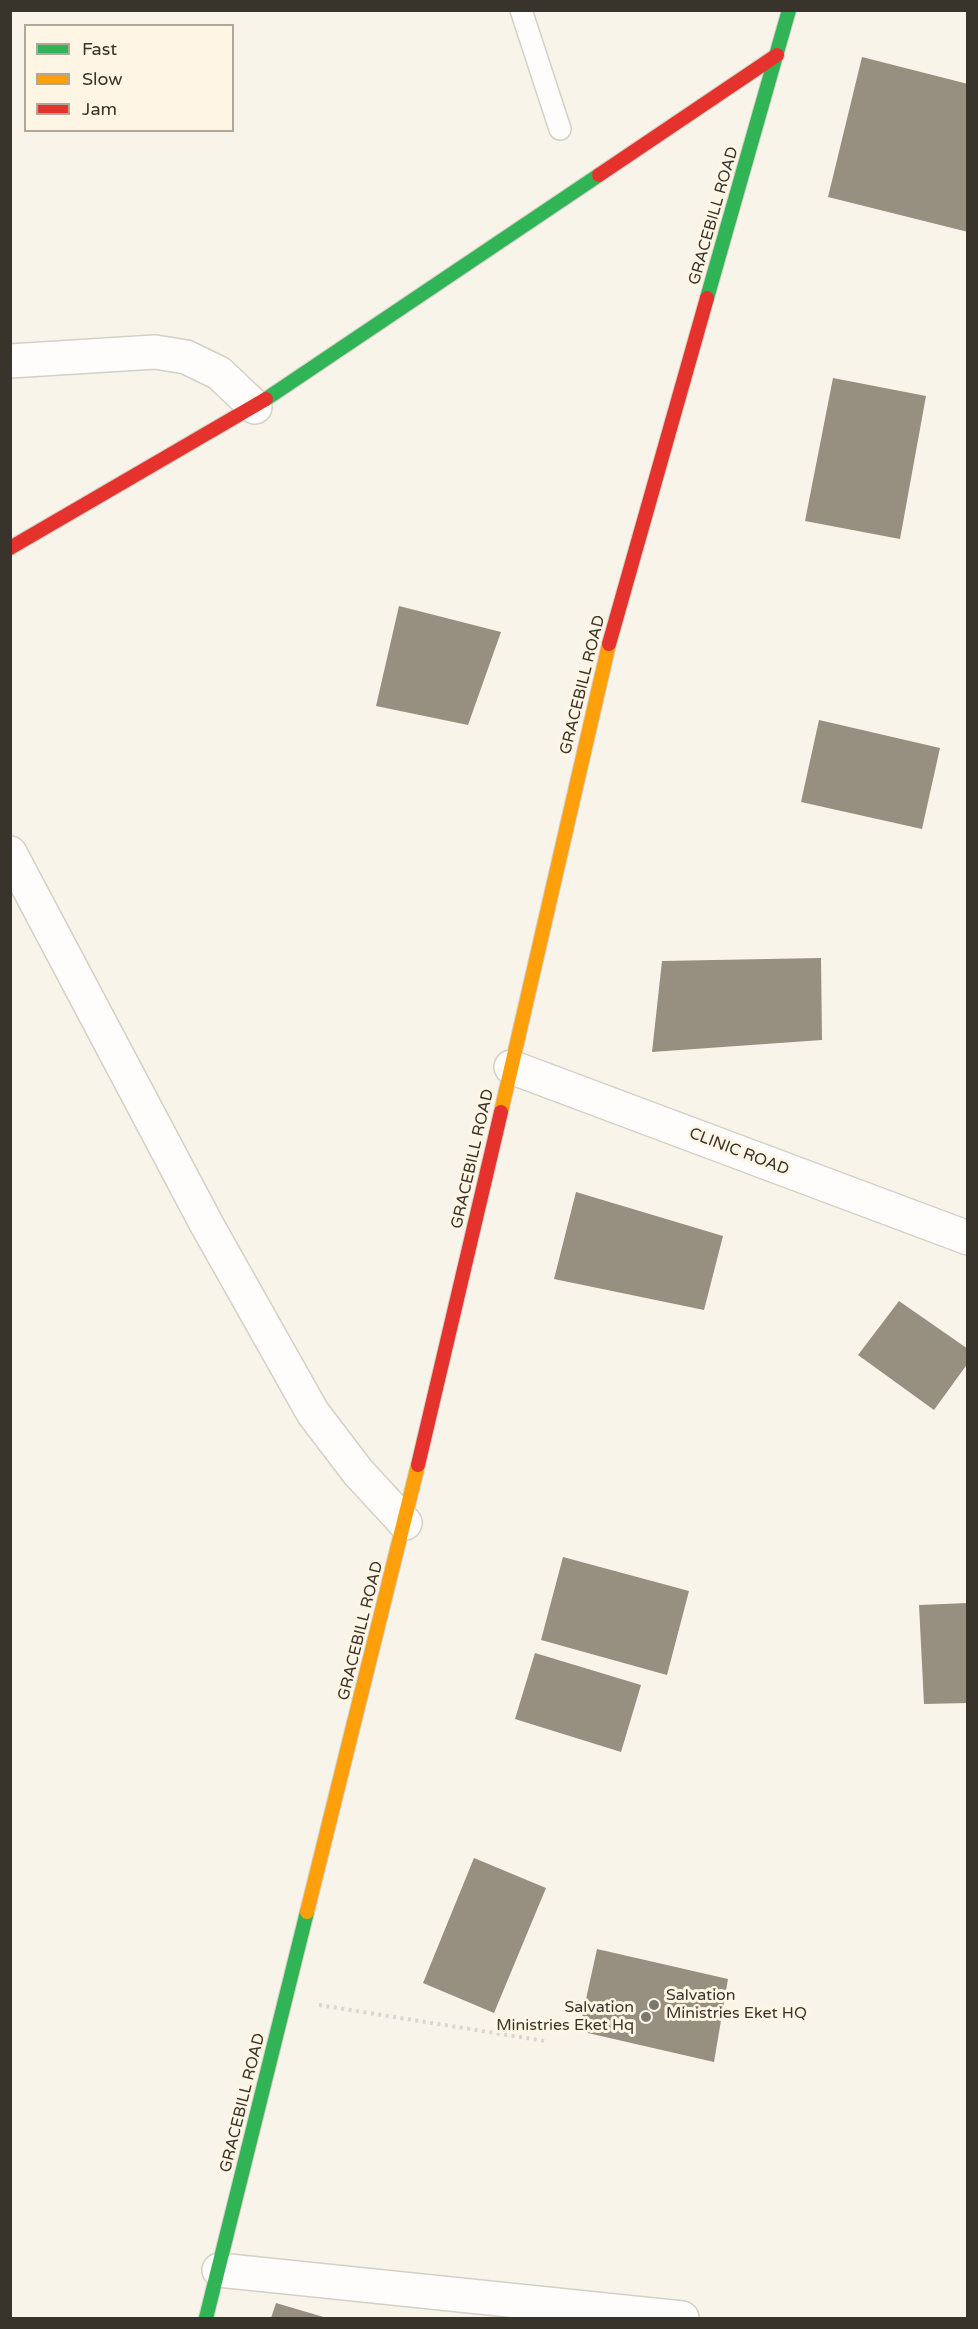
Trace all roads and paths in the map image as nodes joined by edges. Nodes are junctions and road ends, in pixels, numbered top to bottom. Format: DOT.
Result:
graph roads {
  1 [pos="521,10"];
  2 [pos="789,10"];
  3 [pos="777,55"];
  4 [pos="560,129"];
  5 [pos="10,361"];
  6 [pos="255,407"];
  7 [pos="10,548"];
  8 [pos="10,853"];
  9 [pos="511,1067"];
  10 [pos="968,1238"];
  11 [pos="405,1523"];
  12 [pos="285,2000"];
  13 [pos="545,2041"];
  14 [pos="219,2270"];
  15 [pos="206,2319"];
  16 [pos="682,2319"];
  1 -- 4 [label="lane"];
  2 -- 3 [label="main road, GRACEBILL ROAD"];
  3 -- 6 [label="main road"];
  3 -- 9 [label="main road, GRACEBILL ROAD"];
  5 -- 6 [label="street"];
  6 -- 7 [label="main road"];
  8 -- 11 [label="street"];
  9 -- 10 [label="street, CLINIC ROAD"];
  9 -- 11 [label="main road, GRACEBILL ROAD"];
  11 -- 12 [label="main road, GRACEBILL ROAD"];
  12 -- 13 [label="path"];
  12 -- 14 [label="main road, GRACEBILL ROAD"];
  14 -- 15 [label="main road, GRACEBILL ROAD"];
  14 -- 16 [label="street"];
}
